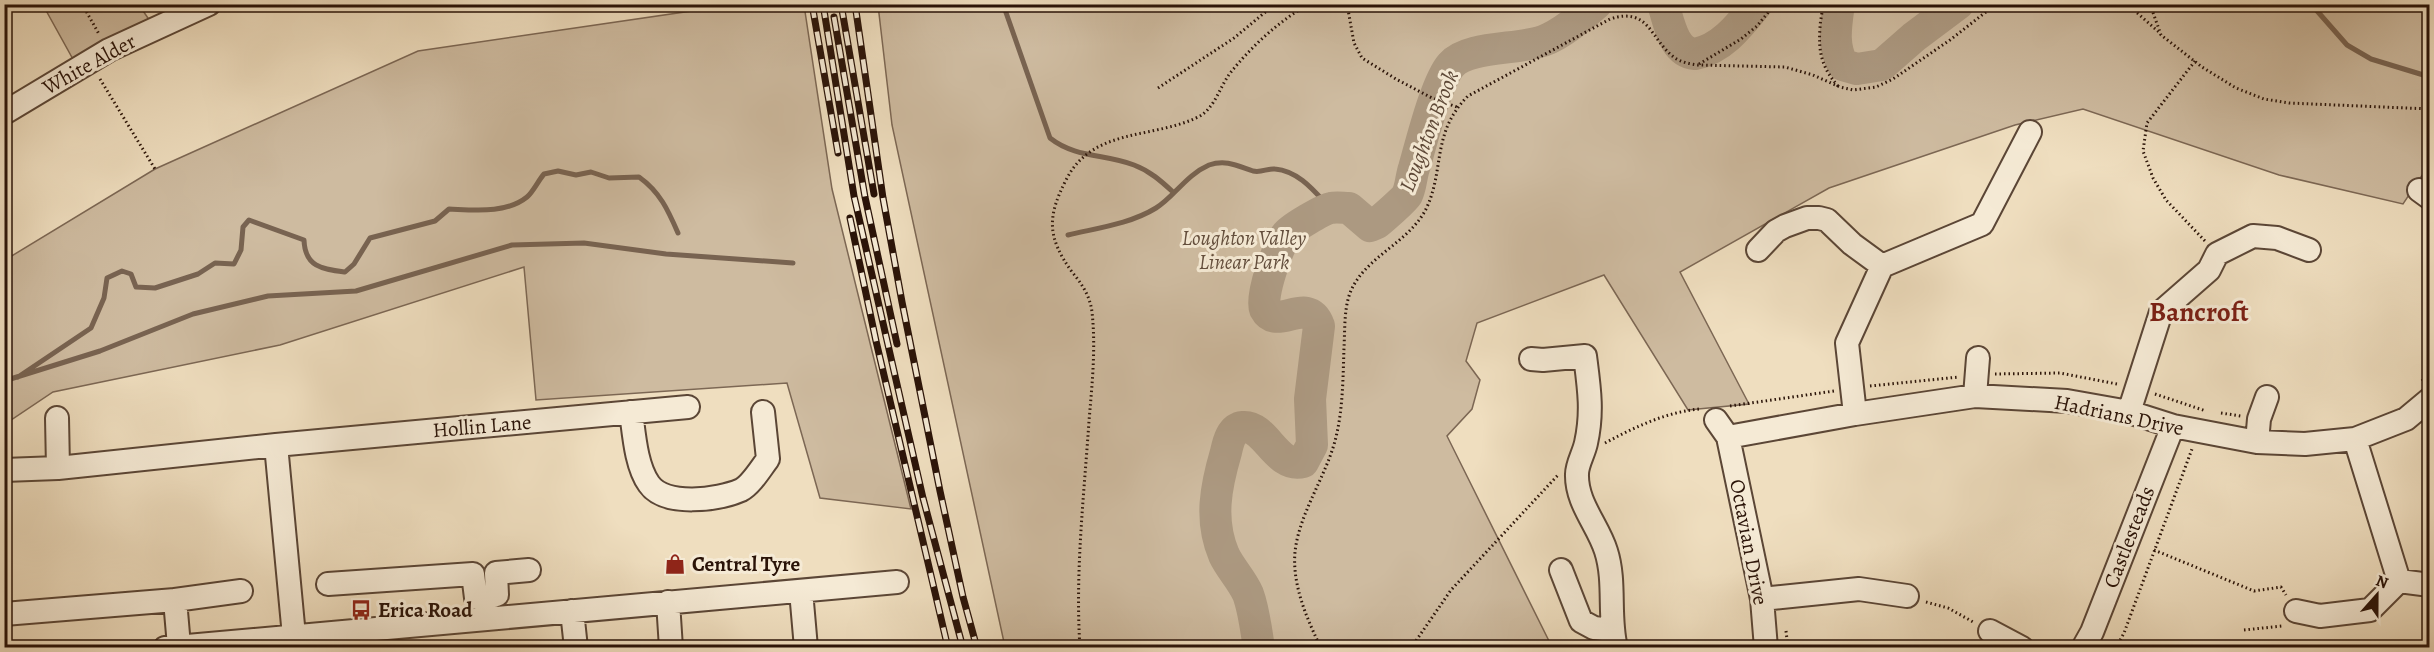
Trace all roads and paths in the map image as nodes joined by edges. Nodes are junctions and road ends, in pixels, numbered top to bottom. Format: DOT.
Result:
graph roads {
  1 [pos="82,4"];
  2 [pos="209,4"];
  3 [pos="1275,4"];
  4 [pos="1310,4"];
  5 [pos="1347,4"];
  6 [pos="1774,4"];
  7 [pos="1822,4"];
  8 [pos="2000,4"];
  9 [pos="2127,4"];
  10 [pos="2150,4"];
  11 [pos="2161,34"];
  12 [pos="109,50"];
  13 [pos="2195,61"];
  14 [pos="89,62"];
  15 [pos="1698,65"];
  16 [pos="1840,87"];
  17 [pos="1158,88"];
  18 [pos="1457,107"];
  19 [pos="2430,109"];
  20 [pos="4,112"];
  21 [pos="2030,132"];
  22 [pos="155,169"];
  23 [pos="1758,250"];
  24 [pos="2309,250"];
  25 [pos="2217,254"];
  26 [pos="1882,267"];
  27 [pos="1531,359"];
  28 [pos="2430,370"];
  29 [pos="1977,376"];
  30 [pos="1851,388"];
  31 [pos="2138,388"];
  32 [pos="2425,390"];
  33 [pos="2267,397"];
  34 [pos="688,407"];
  35 [pos="631,412"];
  36 [pos="763,412"];
  37 [pos="2129,412"];
  38 [pos="1855,414"];
  39 [pos="57,418"];
  40 [pos="1718,418"];
  41 [pos="2259,419"];
  42 [pos="2203,421"];
  43 [pos="2172,426"];
  44 [pos="2355,439"];
  45 [pos="2257,442"];
  46 [pos="276,445"];
  47 [pos="1583,454"];
  48 [pos="58,468"];
  49 [pos="4,470"];
  50 [pos="2154,550"];
  51 [pos="528,570"];
  52 [pos="1561,570"];
  53 [pos="2399,581"];
  54 [pos="897,582"];
  55 [pos="328,584"];
  56 [pos="2430,585"];
  57 [pos="241,591"];
  58 [pos="801,591"];
  59 [pos="1907,596"];
  60 [pos="1762,599"];
  61 [pos="175,600"];
  62 [pos="668,602"];
  63 [pos="487,608"];
  64 [pos="572,611"];
  65 [pos="2296,611"];
  66 [pos="4,614"];
  67 [pos="2244,630"];
  68 [pos="1990,631"];
  69 [pos="294,636"];
  70 [pos="1614,639"];
  71 [pos="172,647"];
  72 [pos="576,648"];
  73 [pos="671,648"];
  74 [pos="806,648"];
  75 [pos="1080,648"];
  76 [pos="1321,648"];
  77 [pos="1411,648"];
  78 [pos="1766,648"];
  79 [pos="2022,648"];
  80 [pos="2084,648"];
  81 [pos="2116,648"];
  1 -- 12 [label="path"];
  2 -- 12 [label="street, White Alder"];
  3 -- 17 [label="path"];
  4 -- 75 [label="path"];
  5 -- 18 [label="path"];
  6 -- 15 [label="path"];
  7 -- 16 [label="path"];
  8 -- 16 [label="path"];
  9 -- 11 [label="path"];
  10 -- 11 [label="path"];
  11 -- 13 [label="path"];
  12 -- 14 [label="street, White Alder"];
  13 -- 19 [label="path"];
  13 -- 25 [label="path"];
  14 -- 20 [label="street, White Alder"];
  14 -- 22 [label="path"];
  15 -- 16 [label="path"];
  15 -- 18 [label="path"];
  18 -- 76 [label="path"];
  21 -- 26 [label="street"];
  23 -- 26 [label="street"];
  24 -- 25 [label="street"];
  25 -- 31 [label="street"];
  26 -- 30 [label="street"];
  27 -- 47 [label="street"];
  28 -- 32 [label="path"];
  29 -- 30 [label="path"];
  29 -- 31 [label="path"];
  29 -- 37 [label="street, Hadrians Drive"];
  29 -- 38 [label="street, Hadrians Drive"];
  30 -- 38 [label="street"];
  30 -- 40 [label="path"];
  31 -- 37 [label="street"];
  31 -- 42 [label="path"];
  32 -- 44 [label="street, Hadrians Drive"];
  33 -- 41 [label="street"];
  34 -- 35 [label="street, Hollin Lane"];
  35 -- 36 [label="street"];
  35 -- 46 [label="street, Hollin Lane"];
  37 -- 43 [label="street, Hadrians Drive"];
  38 -- 40 [label="street, Hadrians Drive"];
  39 -- 48 [label="street"];
  40 -- 47 [label="path"];
  40 -- 60 [label="street, Octavian Drive"];
  41 -- 42 [label="path"];
  41 -- 45 [label="street"];
  42 -- 43 [label="street, Hadrians Drive"];
  42 -- 45 [label="street, Hadrians Drive"];
  42 -- 50 [label="path"];
  43 -- 80 [label="street, Castlesteads"];
  44 -- 45 [label="street, Hadrians Drive"];
  44 -- 53 [label="street"];
  46 -- 48 [label="street, Hollin Lane"];
  46 -- 69 [label="street"];
  47 -- 70 [label="street"];
  47 -- 77 [label="path"];
  48 -- 49 [label="street, Hollin Lane"];
  50 -- 65 [label="path"];
  50 -- 81 [label="path"];
  51 -- 63 [label="street"];
  52 -- 70 [label="street"];
  53 -- 56 [label="street"];
  53 -- 65 [label="street"];
  54 -- 58 [label="street"];
  55 -- 63 [label="street"];
  57 -- 61 [label="street"];
  58 -- 62 [label="street"];
  58 -- 74 [label="street"];
  59 -- 60 [label="street"];
  59 -- 68 [label="path"];
  60 -- 78 [label="street, Octavian Drive"];
  61 -- 66 [label="street"];
  61 -- 71 [label="street"];
  62 -- 64 [label="street"];
  62 -- 73 [label="street"];
  63 -- 64 [label="street"];
  63 -- 69 [label="street"];
  64 -- 72 [label="street"];
  65 -- 67 [label="path"];
  68 -- 79 [label="street"];
  69 -- 71 [label="street"];
}
